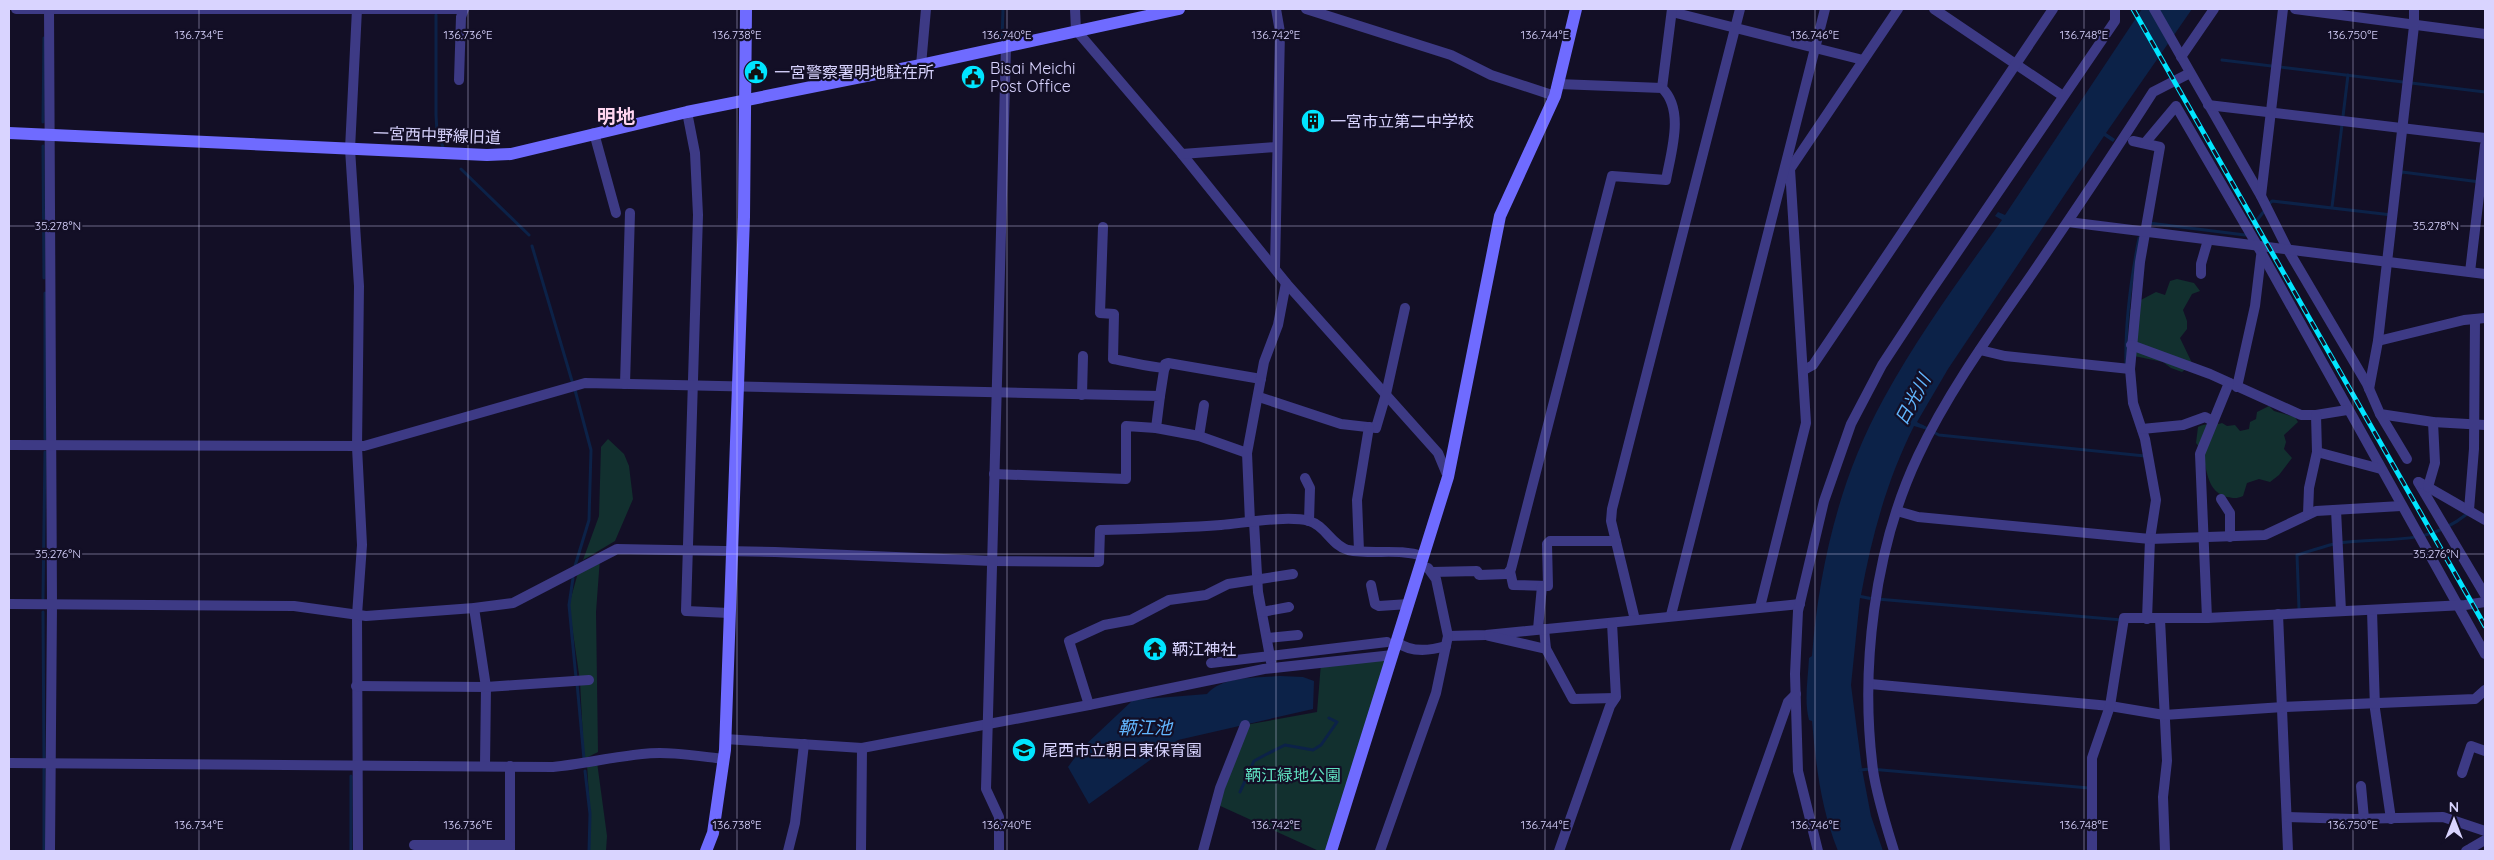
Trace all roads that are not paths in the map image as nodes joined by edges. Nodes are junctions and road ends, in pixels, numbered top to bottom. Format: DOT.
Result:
graph roads {
  1 [pos="16,9"];
  2 [pos="50,9"];
  3 [pos="357,9"];
  4 [pos="463,9"];
  5 [pos="746,9"];
  6 [pos="926,9"];
  7 [pos="1075,9"];
  8 [pos="1179,9"];
  9 [pos="1276,9"];
  10 [pos="1306,9"];
  11 [pos="1576,9"];
  12 [pos="1740,9"];
  13 [pos="1825,9"];
  14 [pos="1898,9"];
  15 [pos="1934,9"];
  16 [pos="2053,9"];
  17 [pos="2115,9"];
  18 [pos="2154,9"];
  19 [pos="2214,9"];
  20 [pos="2283,9"];
  21 [pos="2295,9"];
  22 [pos="2414,9"];
  23 [pos="1672,10"];
  24 [pos="1735,26"];
  25 [pos="2414,26"];
  26 [pos="1076,30"];
  27 [pos="2485,34"];
  28 [pos="1006,47"];
  29 [pos="1814,47"];
  30 [pos="2181,57"];
  31 [pos="1863,60"];
  32 [pos="2015,64"];
  33 [pos="921,66"];
  34 [pos="2190,73"];
  35 [pos="460,80"];
  36 [pos="1662,88"];
  37 [pos="1556,90"];
  38 [pos="2063,96"];
  39 [pos="744,100"];
  40 [pos="2208,105"];
  41 [pos="687,112"];
  42 [pos="2271,112"];
  43 [pos="2403,128"];
  44 [pos="9,133"];
  45 [pos="594,133"];
  46 [pos="50,135"];
  47 [pos="2485,138"];
  48 [pos="2133,141"];
  49 [pos="2146,144"];
  50 [pos="2485,145"];
  51 [pos="1276,147"];
  52 [pos="350,149"];
  53 [pos="1182,154"];
  54 [pos="1788,168"];
  55 [pos="2261,196"];
  56 [pos="616,213"];
  57 [pos="630,213"];
  58 [pos="2068,222"];
  59 [pos="1103,227"];
  60 [pos="2144,232"];
  61 [pos="2208,240"];
  62 [pos="2259,250"];
  63 [pos="2288,250"];
  64 [pos="2386,262"];
  65 [pos="1276,267"];
  66 [pos="2470,272"];
  67 [pos="2201,274"];
  68 [pos="2485,274"];
  69 [pos="1286,282"];
  70 [pos="1405,308"];
  71 [pos="2480,319"];
  72 [pos="2378,341"];
  73 [pos="2131,345"];
  74 [pos="1980,350"];
  75 [pos="1083,356"];
  76 [pos="1165,368"];
  77 [pos="2130,369"];
  78 [pos="1804,370"];
  79 [pos="1262,379"];
  80 [pos="626,384"];
  81 [pos="692,385"];
  82 [pos="2233,385"];
  83 [pos="737,386"];
  84 [pos="2369,389"];
  85 [pos="998,392"];
  86 [pos="1386,394"];
  87 [pos="1082,395"];
  88 [pos="1160,396"];
  89 [pos="1259,397"];
  90 [pos="1204,405"];
  91 [pos="2347,410"];
  92 [pos="2380,414"];
  93 [pos="2316,415"];
  94 [pos="2214,421"];
  95 [pos="2434,422"];
  96 [pos="2474,424"];
  97 [pos="2485,425"];
  98 [pos="1369,427"];
  99 [pos="1156,428"];
  100 [pos="2142,429"];
  101 [pos="1199,436"];
  102 [pos="9,446"];
  103 [pos="52,446"];
  104 [pos="357,447"];
  105 [pos="2317,452"];
  106 [pos="1247,453"];
  107 [pos="2406,459"];
  108 [pos="2382,469"];
  109 [pos="994,474"];
  110 [pos="1448,477"];
  111 [pos="1305,478"];
  112 [pos="2428,487"];
  113 [pos="2221,499"];
  114 [pos="2401,506"];
  115 [pos="2336,510"];
  116 [pos="2469,510"];
  117 [pos="1897,511"];
  118 [pos="2308,514"];
  119 [pos="2485,520"];
  120 [pos="1309,521"];
  121 [pos="1252,522"];
  122 [pos="2230,536"];
  123 [pos="2205,538"];
  124 [pos="2150,539"];
  125 [pos="1616,541"];
  126 [pos="688,550"];
  127 [pos="732,551"];
  128 [pos="1359,551"];
  129 [pos="1422,559"];
  130 [pos="992,561"];
  131 [pos="1510,571"];
  132 [pos="1432,572"];
  133 [pos="1293,574"];
  134 [pos="1257,578"];
  135 [pos="1370,585"];
  136 [pos="1542,586"];
  137 [pos="2485,595"];
  138 [pos="2485,602"];
  139 [pos="9,604"];
  140 [pos="52,604"];
  141 [pos="1409,604"];
  142 [pos="1800,604"];
  143 [pos="2458,605"];
  144 [pos="1289,607"];
  145 [pos="1760,607"];
  146 [pos="474,608"];
  147 [pos="2372,610"];
  148 [pos="2341,611"];
  149 [pos="1262,612"];
  150 [pos="729,613"];
  151 [pos="2278,614"];
  152 [pos="357,615"];
  153 [pos="1671,616"];
  154 [pos="2207,618"];
  155 [pos="2147,619"];
  156 [pos="2160,619"];
  157 [pos="1635,620"];
  158 [pos="1612,623"];
  159 [pos="1541,629"];
  160 [pos="1298,635"];
  161 [pos="1486,635"];
  162 [pos="1267,638"];
  163 [pos="1447,641"];
  164 [pos="1392,642"];
  165 [pos="1546,650"];
  166 [pos="2485,654"];
  167 [pos="1393,655"];
  168 [pos="1270,656"];
  169 [pos="1211,663"];
  170 [pos="1272,668"];
  171 [pos="589,680"];
  172 [pos="1870,684"];
  173 [pos="356,686"];
  174 [pos="486,687"];
  175 [pos="2485,690"];
  176 [pos="1796,694"];
  177 [pos="1615,698"];
  178 [pos="2376,704"];
  179 [pos="1089,705"];
  180 [pos="2110,706"];
  181 [pos="2282,707"];
  182 [pos="2164,715"];
  183 [pos="988,724"];
  184 [pos="1244,725"];
  185 [pos="725,739"];
  186 [pos="804,744"];
  187 [pos="862,748"];
  188 [pos="2485,751"];
  189 [pos="724,759"];
  190 [pos="9,763"];
  191 [pos="51,763"];
  192 [pos="356,765"];
  193 [pos="485,765"];
  194 [pos="510,766"];
  195 [pos="2462,773"];
  196 [pos="2361,786"];
  197 [pos="2287,817"];
  198 [pos="2364,819"];
  199 [pos="2391,819"];
  200 [pos="2485,831"];
  201 [pos="2485,840"];
  202 [pos="414,845"];
  203 [pos="510,848"];
  204 [pos="50,851"];
  205 [pos="358,851"];
  206 [pos="706,851"];
  207 [pos="788,851"];
  208 [pos="861,851"];
  209 [pos="999,851"];
  210 [pos="1203,851"];
  211 [pos="1331,851"];
  212 [pos="1380,851"];
  213 [pos="1559,851"];
  214 [pos="1735,851"];
  215 [pos="1818,851"];
  216 [pos="1894,851"];
  217 [pos="2092,851"];
  218 [pos="2165,851"];
  219 [pos="2288,851"];
  220 [pos="2466,851"];
  1 -- 2 [label="street"];
  2 -- 3 [label="street"];
  2 -- 46 [label="street"];
  3 -- 4 [label="street"];
  3 -- 52 [label="street"];
  4 -- 35 [label="street"];
  5 -- 39 [label="street"];
  6 -- 33 [label="street"];
  7 -- 26 [label="street"];
  8 -- 26 [label="street, 一宮西中野線旧道"];
  9 -- 51 [label="street"];
  10 -- 37 [label="street"];
  11 -- 37 [label="street"];
  12 -- 24 [label="street"];
  13 -- 29 [label="street"];
  14 -- 31 [label="street"];
  15 -- 32 [label="street"];
  16 -- 32 [label="street"];
  17 -- 38 [label="street"];
  18 -- 30 [label="street"];
  19 -- 30 [label="street"];
  20 -- 42 [label="street"];
  21 -- 25 [label="street"];
  22 -- 25 [label="street"];
  23 -- 24 [label="street"];
  23 -- 36 [label="street"];
  24 -- 29 [label="street"];
  24 -- 125 [label="street"];
  25 -- 27 [label="street"];
  25 -- 43 [label="street"];
  26 -- 28 [label="street, 一宮西中野線旧道"];
  26 -- 53 [label="street"];
  28 -- 33 [label="street, 一宮西中野線旧道"];
  28 -- 85 [label="street"];
  29 -- 31 [label="street"];
  29 -- 54 [label="street"];
  30 -- 34 [label="street"];
  31 -- 54 [label="street"];
  32 -- 38 [label="street"];
  32 -- 78 [label="street"];
  33 -- 39 [label="street, 一宮西中野線旧道"];
  34 -- 40 [label="street"];
  34 -- 58 [label="street"];
  36 -- 37 [label="street"];
  36 -- 131 [label="street"];
  37 -- 110 [label="street"];
  38 -- 142 [label="street"];
  39 -- 41 [label="street, 一宮西中野線旧道"];
  39 -- 83 [label="street"];
  40 -- 42 [label="street"];
  40 -- 55 [label="street"];
  41 -- 45 [label="street, 一宮西中野線旧道"];
  41 -- 81 [label="street"];
  42 -- 43 [label="street"];
  42 -- 55 [label="street"];
  43 -- 47 [label="street"];
  43 -- 64 [label="street"];
  44 -- 46 [label="street, 一宮西中野線旧道"];
  45 -- 52 [label="street, 一宮西中野線旧道"];
  45 -- 56 [label="street"];
  46 -- 52 [label="street, 一宮西中野線旧道"];
  46 -- 103 [label="street"];
  48 -- 49 [label="street"];
  49 -- 60 [label="street"];
  49 -- 62 [label="street"];
  50 -- 66 [label="street"];
  51 -- 53 [label="street"];
  51 -- 65 [label="street"];
  52 -- 104 [label="street"];
  53 -- 65 [label="street"];
  54 -- 78 [label="street"];
  54 -- 153 [label="street"];
  55 -- 63 [label="street"];
  57 -- 80 [label="street"];
  58 -- 60 [label="street"];
  58 -- 74 [label="street"];
  59 -- 76 [label="street"];
  60 -- 61 [label="street"];
  60 -- 73 [label="street"];
  61 -- 62 [label="street"];
  61 -- 67 [label="street"];
  62 -- 63 [label="street"];
  62 -- 82 [label="street"];
  62 -- 91 [label="street"];
  63 -- 64 [label="street"];
  63 -- 84 [label="street"];
  64 -- 66 [label="street"];
  64 -- 72 [label="street"];
  65 -- 69 [label="street"];
  66 -- 68 [label="street"];
  69 -- 79 [label="street"];
  69 -- 86 [label="street"];
  70 -- 86 [label="street"];
  71 -- 72 [label="street"];
  71 -- 96 [label="street"];
  72 -- 84 [label="street"];
  73 -- 77 [label="street"];
  73 -- 82 [label="street"];
  74 -- 77 [label="street"];
  74 -- 117 [label="street"];
  75 -- 87 [label="street"];
  76 -- 79 [label="street"];
  76 -- 88 [label="street"];
  77 -- 100 [label="street"];
  78 -- 145 [label="street"];
  79 -- 89 [label="street"];
  80 -- 81 [label="street"];
  80 -- 104 [label="street"];
  81 -- 83 [label="street"];
  81 -- 126 [label="street"];
  82 -- 93 [label="street"];
  82 -- 94 [label="street"];
  83 -- 85 [label="street"];
  83 -- 127 [label="street"];
  84 -- 92 [label="street"];
  85 -- 87 [label="street"];
  85 -- 109 [label="street"];
  86 -- 98 [label="street"];
  86 -- 110 [label="street"];
  87 -- 88 [label="street"];
  88 -- 99 [label="street"];
  89 -- 98 [label="street"];
  89 -- 106 [label="street"];
  90 -- 101 [label="street"];
  91 -- 93 [label="street"];
  91 -- 108 [label="street"];
  92 -- 95 [label="street"];
  92 -- 107 [label="street"];
  93 -- 105 [label="street"];
  94 -- 100 [label="street"];
  94 -- 123 [label="street"];
  95 -- 96 [label="street"];
  95 -- 112 [label="street"];
  96 -- 97 [label="street"];
  96 -- 116 [label="street"];
  98 -- 128 [label="street"];
  99 -- 101 [label="street"];
  99 -- 109 [label="street"];
  100 -- 124 [label="street"];
  101 -- 106 [label="street"];
  102 -- 103 [label="street"];
  103 -- 104 [label="street"];
  103 -- 140 [label="street"];
  104 -- 152 [label="street"];
  105 -- 108 [label="street"];
  105 -- 118 [label="street"];
  106 -- 121 [label="street"];
  108 -- 114 [label="street"];
  109 -- 130 [label="street"];
  110 -- 129 [label="street"];
  111 -- 120 [label="street"];
  112 -- 116 [label="street"];
  112 -- 137 [label="street"];
  113 -- 122 [label="street"];
  114 -- 115 [label="street"];
  114 -- 143 [label="street"];
  115 -- 118 [label="street"];
  115 -- 148 [label="street"];
  116 -- 119 [label="street"];
  117 -- 124 [label="street"];
  117 -- 172 [label="street"];
  118 -- 122 [label="street"];
  120 -- 121 [label="street"];
  120 -- 128 [label="street"];
  121 -- 130 [label="street"];
  121 -- 134 [label="street"];
  122 -- 123 [label="street"];
  123 -- 124 [label="street"];
  123 -- 154 [label="street"];
  124 -- 155 [label="street"];
  125 -- 136 [label="street"];
  125 -- 157 [label="street"];
  126 -- 127 [label="street"];
  126 -- 146 [label="street"];
  126 -- 150 [label="street"];
  127 -- 130 [label="street"];
  127 -- 150 [label="street"];
  128 -- 129 [label="street"];
  129 -- 132 [label="street"];
  129 -- 141 [label="street"];
  130 -- 183 [label="street"];
  131 -- 132 [label="street"];
  131 -- 136 [label="street"];
  132 -- 163 [label="street"];
  133 -- 134 [label="street"];
  134 -- 149 [label="street"];
  134 -- 179 [label="street"];
  135 -- 141 [label="street"];
  136 -- 159 [label="street"];
  138 -- 143 [label="street"];
  139 -- 140 [label="street"];
  140 -- 152 [label="street"];
  140 -- 191 [label="street"];
  141 -- 164 [label="street"];
  142 -- 145 [label="street"];
  142 -- 176 [label="street"];
  143 -- 147 [label="street"];
  143 -- 166 [label="street"];
  144 -- 149 [label="street"];
  145 -- 153 [label="street"];
  146 -- 152 [label="street"];
  146 -- 174 [label="street"];
  147 -- 148 [label="street"];
  147 -- 178 [label="street"];
  148 -- 151 [label="street"];
  149 -- 162 [label="street"];
  150 -- 185 [label="street"];
  151 -- 154 [label="street"];
  151 -- 181 [label="street"];
  152 -- 173 [label="street"];
  153 -- 157 [label="street"];
  154 -- 156 [label="street"];
  155 -- 156 [label="street"];
  155 -- 180 [label="street"];
  156 -- 182 [label="street"];
  157 -- 158 [label="street"];
  158 -- 159 [label="street"];
  158 -- 177 [label="street"];
  159 -- 161 [label="street"];
  159 -- 165 [label="street"];
  160 -- 162 [label="street"];
  161 -- 163 [label="street"];
  161 -- 165 [label="street"];
  162 -- 168 [label="street"];
  163 -- 164 [label="street"];
  163 -- 212 [label="street"];
  164 -- 167 [label="street"];
  164 -- 168 [label="street"];
  165 -- 177 [label="street"];
  167 -- 170 [label="street"];
  167 -- 211 [label="street"];
  168 -- 169 [label="street"];
  168 -- 170 [label="street"];
  170 -- 179 [label="street"];
  171 -- 174 [label="street"];
  172 -- 180 [label="street"];
  172 -- 216 [label="street"];
  173 -- 174 [label="street"];
  173 -- 192 [label="street"];
  174 -- 193 [label="street"];
  175 -- 178 [label="street"];
  176 -- 214 [label="street"];
  176 -- 215 [label="street"];
  177 -- 213 [label="street"];
  178 -- 181 [label="street"];
  178 -- 199 [label="street"];
  179 -- 183 [label="street"];
  180 -- 182 [label="street"];
  180 -- 217 [label="street"];
  181 -- 182 [label="street"];
  181 -- 197 [label="street"];
  182 -- 218 [label="street"];
  183 -- 187 [label="street"];
  183 -- 209 [label="street"];
  184 -- 210 [label="street"];
  185 -- 186 [label="street"];
  185 -- 189 [label="street"];
  186 -- 187 [label="street"];
  186 -- 207 [label="street"];
  187 -- 208 [label="street"];
  188 -- 195 [label="street"];
  189 -- 194 [label="street"];
  189 -- 206 [label="street"];
  190 -- 191 [label="street"];
  191 -- 192 [label="street"];
  191 -- 204 [label="street"];
  192 -- 193 [label="street"];
  192 -- 205 [label="street"];
  193 -- 194 [label="street"];
  194 -- 203 [label="street"];
  196 -- 198 [label="street"];
  197 -- 198 [label="street"];
  197 -- 219 [label="street"];
  198 -- 199 [label="street"];
  199 -- 200 [label="street"];
  201 -- 220 [label="street"];
  202 -- 203 [label="street"];
}
